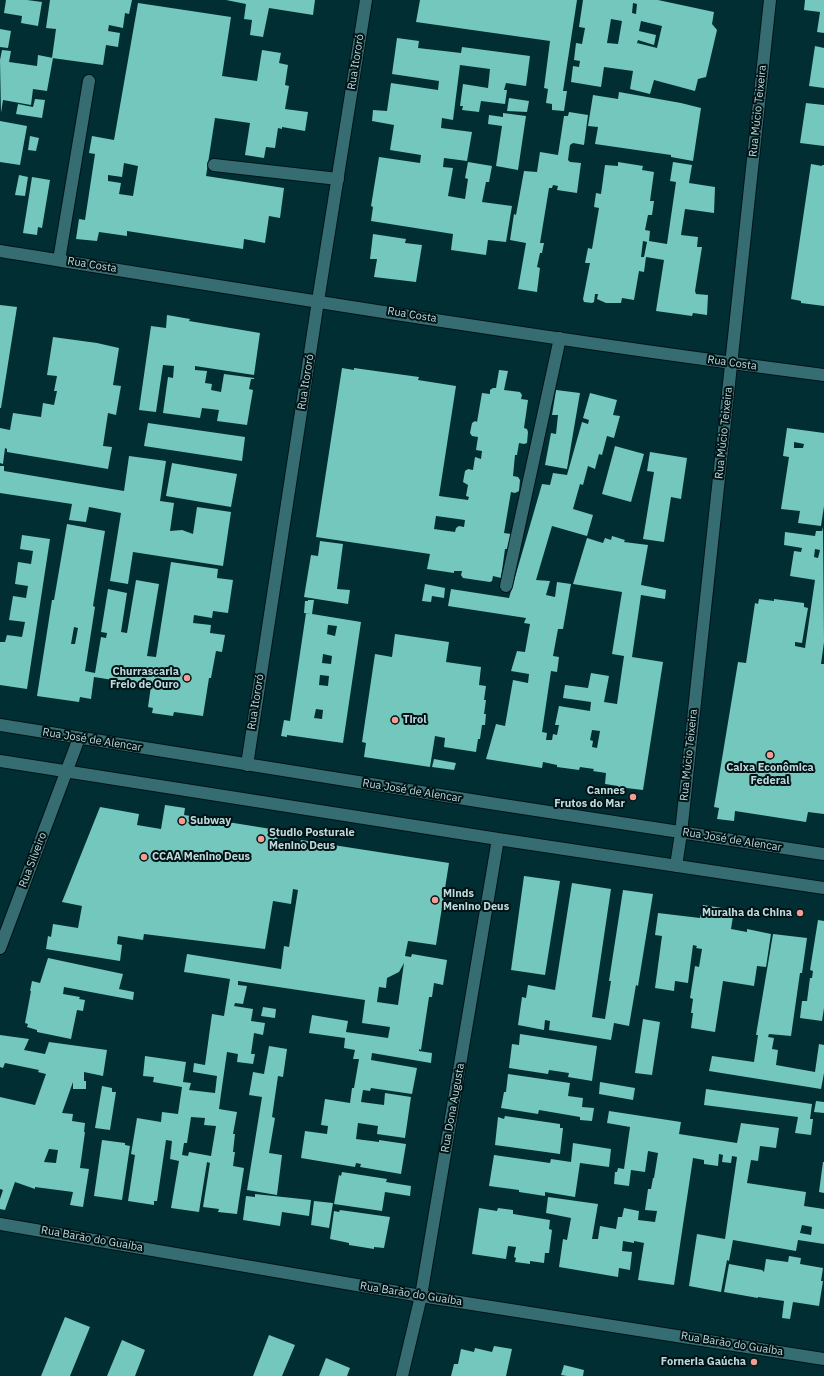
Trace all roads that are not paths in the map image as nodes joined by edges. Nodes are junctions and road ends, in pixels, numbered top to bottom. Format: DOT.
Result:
graph roads {
  1 [pos="366,0"];
  2 [pos="770,0"];
  3 [pos="89,81"];
  4 [pos="214,165"];
  5 [pos="338,179"];
  6 [pos="0,251"];
  7 [pos="59,260"];
  8 [pos="318,301"];
  9 [pos="560,338"];
  10 [pos="731,363"];
  11 [pos="824,375"];
  12 [pos="506,586"];
  13 [pos="0,725"];
  14 [pos="79,738"];
  15 [pos="0,761"];
  16 [pos="247,764"];
  17 [pos="66,772"];
  18 [pos="681,833"];
  19 [pos="498,839"];
  20 [pos="824,854"];
  21 [pos="676,866"];
  22 [pos="824,888"];
  23 [pos="0,948"];
  24 [pos="0,1224"];
  25 [pos="421,1296"];
  26 [pos="824,1358"];
  27 [pos="402,1376"];
  1 -- 5 [label="street, Rua Itororó"];
  2 -- 10 [label="street, Rua Múcio Teixeira"];
  3 -- 7 [label="street"];
  4 -- 5 [label="street"];
  5 -- 8 [label="street, Rua Itororó"];
  6 -- 7 [label="street, Rua Costa"];
  7 -- 8 [label="street, Rua Costa"];
  8 -- 9 [label="street, Rua Costa"];
  8 -- 16 [label="street, Rua Itororó"];
  9 -- 10 [label="street, Rua Costa"];
  9 -- 12 [label="street"];
  10 -- 11 [label="street, Rua Costa"];
  10 -- 18 [label="street, Rua Múcio Teixeira"];
  13 -- 14 [label="street, Rua José de Alencar"];
  14 -- 16 [label="street, Rua José de Alencar"];
  14 -- 17 [label="street, Rua Silveiro"];
  15 -- 17 [label="street"];
  16 -- 18 [label="street, Rua José de Alencar"];
  17 -- 19 [label="street"];
  17 -- 23 [label="street, Rua Silveiro"];
  18 -- 20 [label="street, Rua José de Alencar"];
  18 -- 21 [label="street, Rua Múcio Teixeira"];
  19 -- 21 [label="street"];
  19 -- 25 [label="street, Rua Dona Augusta"];
  21 -- 22 [label="street"];
  24 -- 25 [label="street, Rua Barão do Guaíba"];
  25 -- 26 [label="street, Rua Barão do Guaíba"];
  25 -- 27 [label="street, Rua Dona Augusta"];
}
